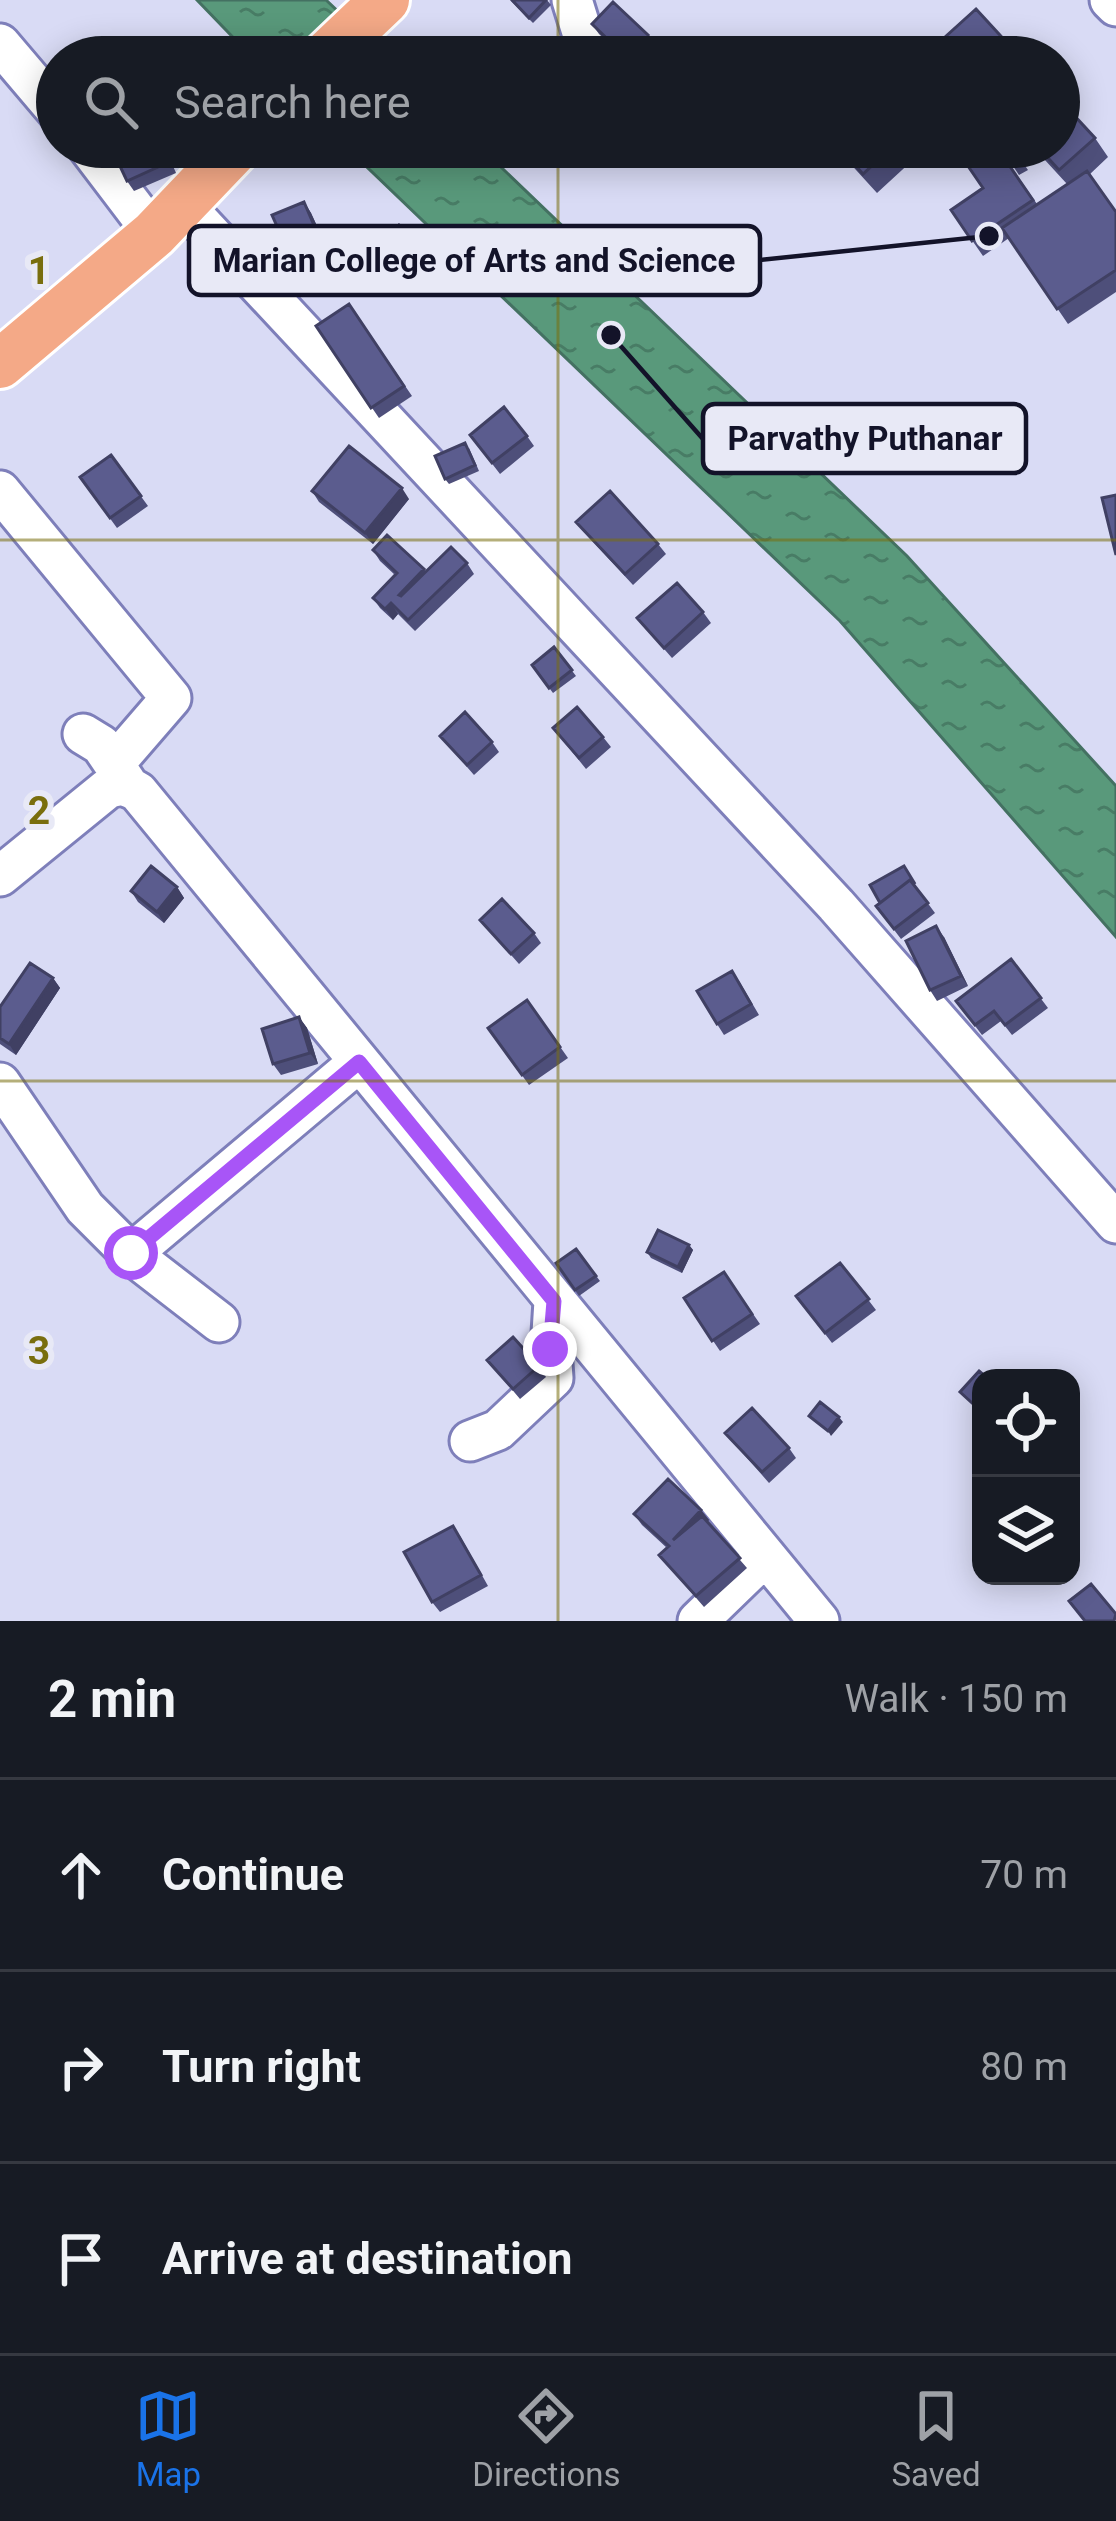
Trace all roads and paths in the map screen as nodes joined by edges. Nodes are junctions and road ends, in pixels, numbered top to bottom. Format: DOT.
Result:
graph roads {
  1 [pos="572,0"];
  2 [pos="375,9"];
  3 [pos="347,36"];
  4 [pos="583,36"];
  5 [pos="0,44"];
  6 [pos="36,86"];
  7 [pos="111,168"];
  8 [pos="217,168"];
  9 [pos="168,219"];
  10 [pos="0,364"];
  11 [pos="0,491"];
  12 [pos="83,734"];
  13 [pos="122,775"];
  14 [pos="0,875"];
  15 [pos="359,1062"];
  16 [pos="0,1083"];
  17 [pos="1116,1223"];
  18 [pos="131,1253"];
  19 [pos="554,1301"];
  20 [pos="220,1322"];
  21 [pos="470,1441"];
  22 [pos="765,1556"];
  23 [pos="698,1621"];
  24 [pos="819,1621"];
  1 -- 4 [label="street"];
  2 -- 3 [label="main road"];
  5 -- 6 [label="street"];
  7 -- 9 [label="street"];
  8 -- 9 [label="main road"];
  9 -- 10 [label="main road"];
  9 -- 17 [label="street"];
  11 -- 13 [label="street"];
  12 -- 13 [label="street"];
  13 -- 14 [label="street"];
  13 -- 15 [label="street"];
  15 -- 18 [label="street"];
  15 -- 19 [label="street"];
  16 -- 18 [label="street"];
  18 -- 20 [label="street"];
  19 -- 21 [label="street"];
  19 -- 22 [label="street"];
  22 -- 23 [label="street"];
  22 -- 24 [label="street"];
}
